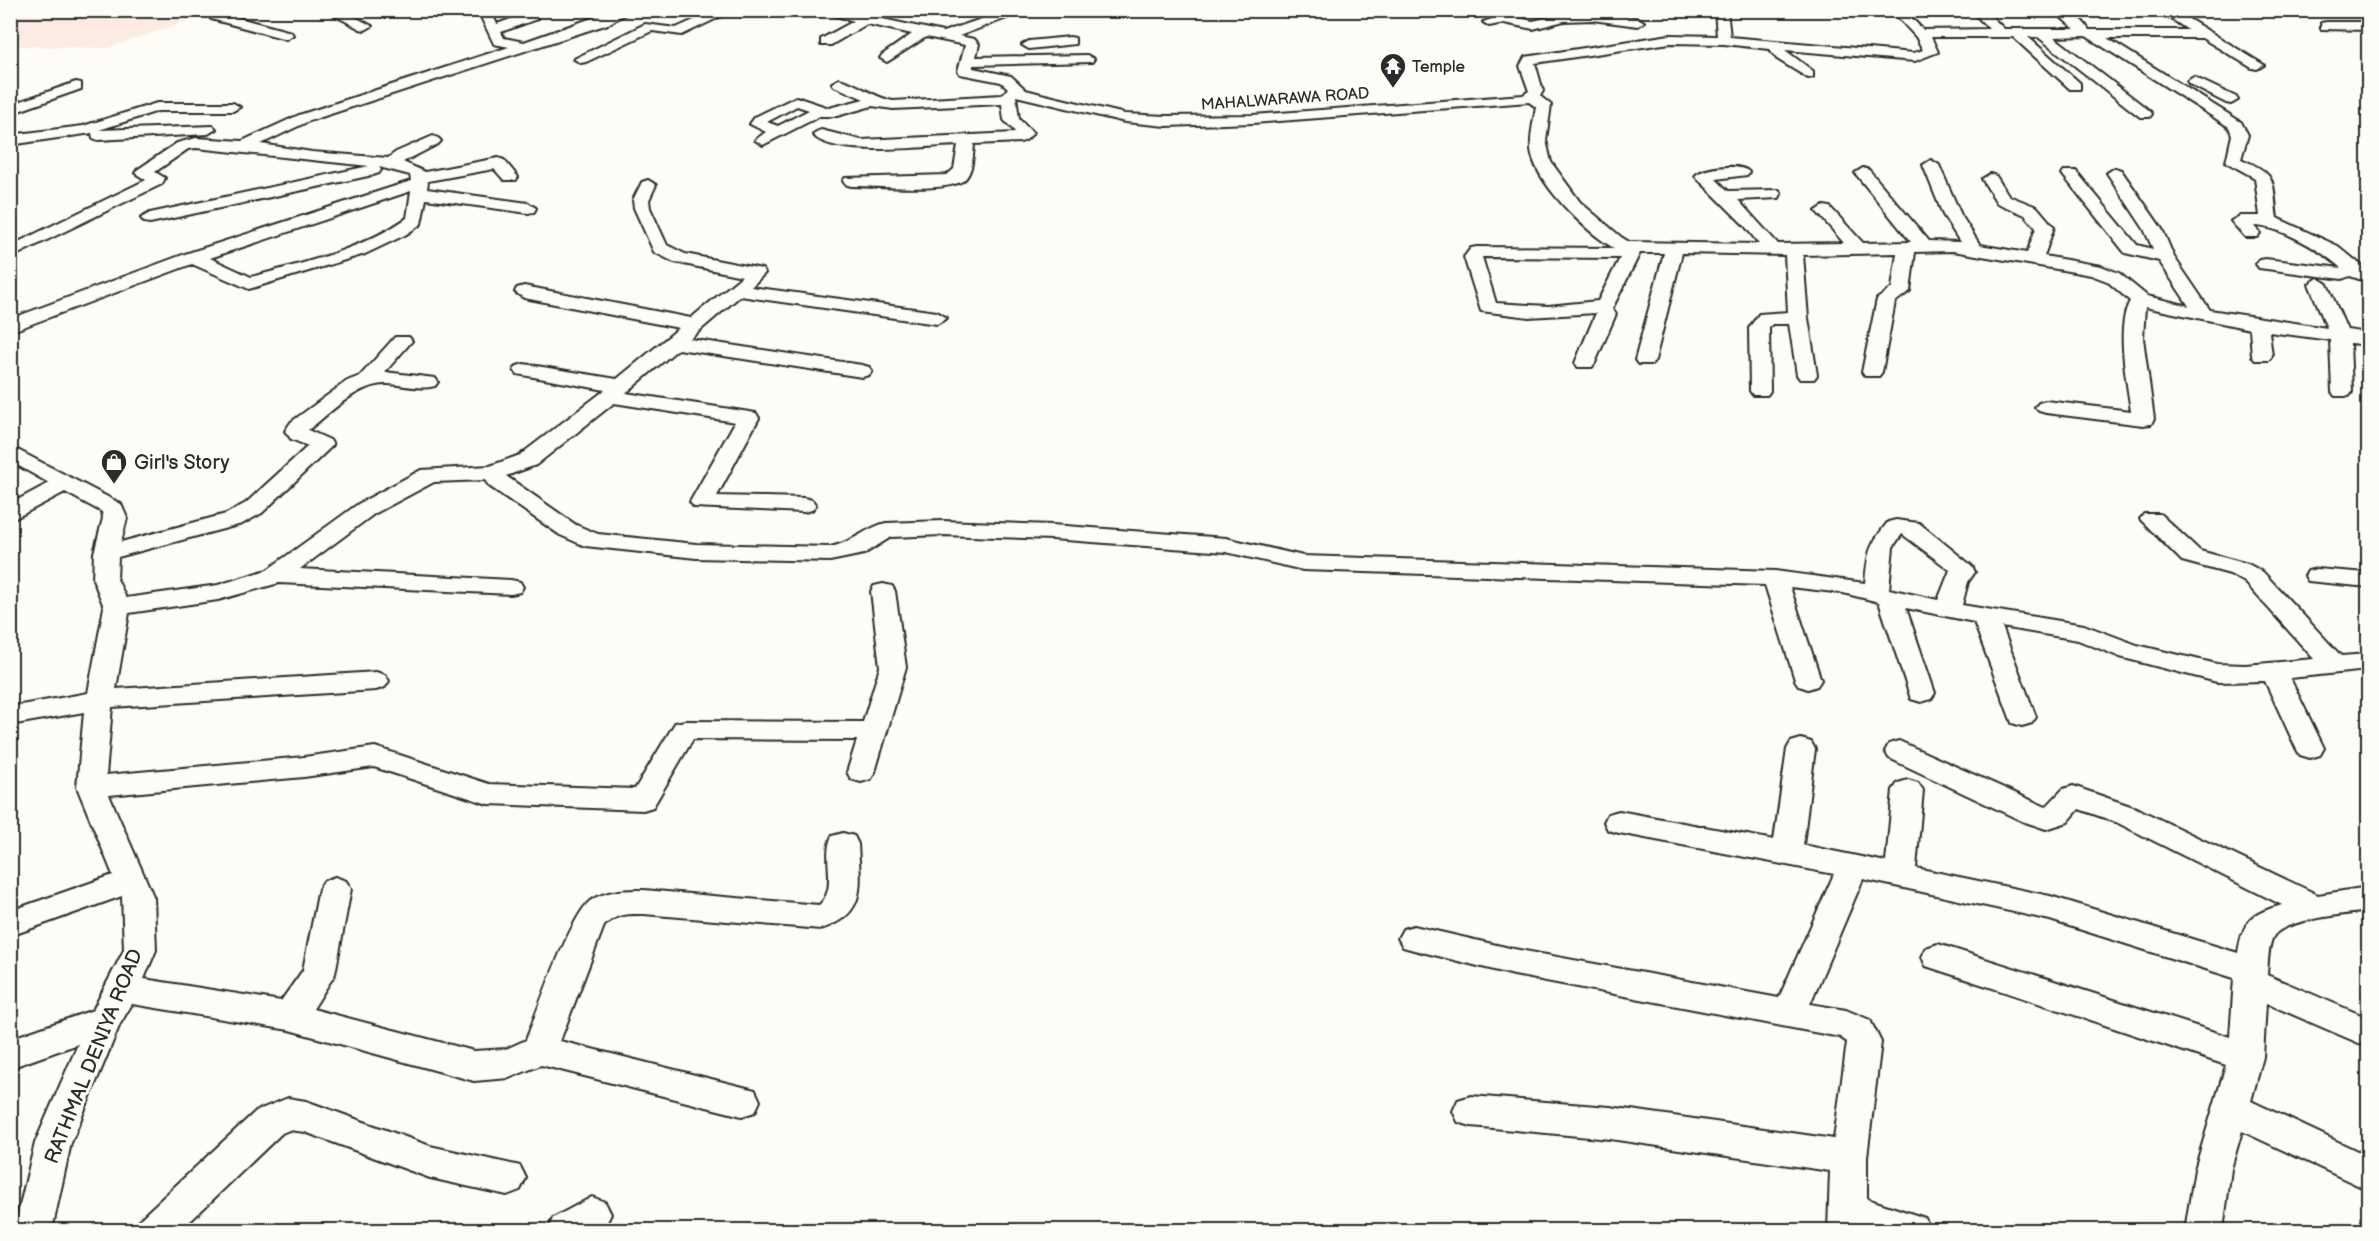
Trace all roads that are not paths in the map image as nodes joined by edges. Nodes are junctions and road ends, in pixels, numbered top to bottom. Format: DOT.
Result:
graph roads {
  1 [pos="228,10"];
  2 [pos="331,10"];
  3 [pos="626,10"];
  4 [pos="728,10"];
  5 [pos="822,10"];
  6 [pos="1022,10"];
  7 [pos="1721,10"];
  8 [pos="1897,10"];
  9 [pos="1977,10"];
  10 [pos="2058,10"];
  11 [pos="2164,10"];
  12 [pos="1558,14"];
  13 [pos="486,15"];
  14 [pos="857,15"];
  15 [pos="532,16"];
  16 [pos="1636,16"];
  17 [pos="1489,22"];
  18 [pos="364,26"];
  19 [pos="2326,26"];
  20 [pos="2368,26"];
  21 [pos="493,30"];
  22 [pos="922,33"];
  23 [pos="2008,33"];
  24 [pos="286,34"];
  25 [pos="2042,34"];
  26 [pos="2088,34"];
  27 [pos="2205,34"];
  28 [pos="1923,35"];
  29 [pos="944,37"];
  30 [pos="1724,40"];
  31 [pos="1070,41"];
  32 [pos="1648,41"];
  33 [pos="826,42"];
  34 [pos="523,46"];
  35 [pos="1774,46"];
  36 [pos="2122,53"];
  37 [pos="2149,53"];
  38 [pos="968,56"];
  39 [pos="887,58"];
  40 [pos="1087,59"];
  41 [pos="581,60"];
  42 [pos="2257,64"];
  43 [pos="1808,74"];
  44 [pos="2166,81"];
  45 [pos="838,83"];
  46 [pos="76,86"];
  47 [pos="2075,86"];
  48 [pos="1012,94"];
  49 [pos="1531,97"];
  50 [pos="2231,100"];
  51 [pos="877,102"];
  52 [pos="233,107"];
  53 [pos="10,110"];
  54 [pos="825,111"];
  55 [pos="2145,114"];
  56 [pos="223,128"];
  57 [pos="778,132"];
  58 [pos="61,135"];
  59 [pos="821,135"];
  60 [pos="10,140"];
  61 [pos="763,140"];
  62 [pos="967,140"];
  63 [pos="434,141"];
  64 [pos="244,146"];
  65 [pos="398,165"];
  66 [pos="1931,165"];
  67 [pos="1741,172"];
  68 [pos="2115,172"];
  69 [pos="1863,173"];
  70 [pos="2070,174"];
  71 [pos="510,177"];
  72 [pos="1990,179"];
  73 [pos="851,181"];
  74 [pos="648,185"];
  75 [pos="419,190"];
  76 [pos="1773,194"];
  77 [pos="1726,196"];
  78 [pos="344,208"];
  79 [pos="528,208"];
  80 [pos="1824,211"];
  81 [pos="150,218"];
  82 [pos="2269,221"];
  83 [pos="230,231"];
  84 [pos="2251,232"];
  85 [pos="1915,246"];
  86 [pos="1974,248"];
  87 [pos="1674,249"];
  88 [pos="1859,249"];
  89 [pos="1773,250"];
  90 [pos="1794,250"];
  91 [pos="1632,251"];
  92 [pos="10,253"];
  93 [pos="198,256"];
  94 [pos="2165,257"];
  95 [pos="2035,259"];
  96 [pos="2265,264"];
  97 [pos="2363,275"];
  98 [pos="249,283"];
  99 [pos="2318,284"];
  100 [pos="736,290"];
  101 [pos="524,292"];
  102 [pos="2140,300"];
  103 [pos="257,301"];
  104 [pos="1601,307"];
  105 [pos="2204,315"];
  106 [pos="937,318"];
  107 [pos="1798,318"];
  108 [pos="694,324"];
  109 [pos="2259,325"];
  110 [pos="10,326"];
  111 [pos="2340,336"];
  112 [pos="2368,339"];
  113 [pos="402,341"];
  114 [pos="671,342"];
  115 [pos="2262,356"];
  116 [pos="1645,360"];
  117 [pos="1585,363"];
  118 [pos="524,369"];
  119 [pos="861,370"];
  120 [pos="1872,372"];
  121 [pos="1807,375"];
  122 [pos="367,380"];
  123 [pos="428,382"];
  124 [pos="1760,390"];
  125 [pos="615,391"];
  126 [pos="2343,392"];
  127 [pos="2046,407"];
  128 [pos="17,462"];
  129 [pos="493,473"];
  130 [pos="66,482"];
  131 [pos="804,505"];
  132 [pos="10,513"];
  133 [pos="2152,519"];
  134 [pos="106,553"];
  135 [pos="276,575"];
  136 [pos="2317,576"];
  137 [pos="1775,578"];
  138 [pos="2368,580"];
  139 [pos="511,586"];
  140 [pos="883,591"];
  141 [pos="1883,596"];
  142 [pos="117,607"];
  143 [pos="1948,610"];
  144 [pos="1985,617"];
  145 [pos="2368,662"];
  146 [pos="2332,664"];
  147 [pos="2274,672"];
  148 [pos="1808,680"];
  149 [pos="376,681"];
  150 [pos="1921,693"];
  151 [pos="100,699"];
  152 [pos="10,716"];
  153 [pos="2022,717"];
  154 [pos="872,731"];
  155 [pos="2310,748"];
  156 [pos="1802,749"];
  157 [pos="1899,751"];
  158 [pos="861,772"];
  159 [pos="91,788"];
  160 [pos="1908,790"];
  161 [pos="1619,822"];
  162 [pos="843,844"];
  163 [pos="1787,855"];
  164 [pos="1853,866"];
  165 [pos="1900,876"];
  166 [pos="131,881"];
  167 [pos="335,889"];
  168 [pos="2368,899"];
  169 [pos="2315,907"];
  170 [pos="10,924"];
  171 [pos="1414,938"];
  172 [pos="1938,957"];
  173 [pos="2251,976"];
  174 [pos="123,989"];
  175 [pos="1789,1014"];
  176 [pos="289,1016"];
  177 [pos="105,1020"];
  178 [pos="2368,1033"];
  179 [pos="539,1050"];
  180 [pos="10,1054"];
  181 [pos="2246,1057"];
  182 [pos="742,1101"];
  183 [pos="2231,1108"];
  184 [pos="1472,1112"];
  185 [pos="1849,1157"];
  186 [pos="2368,1174"];
  187 [pos="507,1178"];
  188 [pos="1847,1220"];
  189 [pos="33,1230"];
  190 [pos="155,1230"];
  191 [pos="1911,1230"];
  192 [pos="2204,1230"];
  1 -- 24 [label="street"];
  2 -- 18 [label="street"];
  3 -- 34 [label="street"];
  4 -- 41 [label="street"];
  5 -- 14 [label="street, MAHALWARAWA ROAD"];
  6 -- 29 [label="street"];
  7 -- 30 [label="street"];
  8 -- 28 [label="street"];
  9 -- 23 [label="street"];
  10 -- 26 [label="street"];
  11 -- 27 [label="street"];
  12 -- 16 [label="street"];
  12 -- 17 [label="street"];
  13 -- 21 [label="street"];
  14 -- 22 [label="street, MAHALWARAWA ROAD"];
  14 -- 33 [label="street"];
  15 -- 21 [label="street"];
  16 -- 32 [label="street"];
  19 -- 20 [label="street"];
  21 -- 34 [label="street"];
  22 -- 29 [label="street, MAHALWARAWA ROAD"];
  22 -- 39 [label="street"];
  23 -- 25 [label="street"];
  23 -- 28 [label="street"];
  23 -- 47 [label="street"];
  25 -- 26 [label="street"];
  25 -- 55 [label="street"];
  26 -- 27 [label="street"];
  26 -- 36 [label="street"];
  27 -- 42 [label="street"];
  28 -- 35 [label="street"];
  29 -- 38 [label="street, MAHALWARAWA ROAD"];
  30 -- 32 [label="street"];
  30 -- 35 [label="street"];
  31 -- 38 [label="street"];
  32 -- 49 [label="street"];
  34 -- 64 [label="street"];
  35 -- 43 [label="street"];
  36 -- 37 [label="street"];
  36 -- 44 [label="street"];
  38 -- 40 [label="street"];
  38 -- 48 [label="street, MAHALWARAWA ROAD"];
  44 -- 50 [label="street"];
  44 -- 82 [label="street"];
  45 -- 51 [label="street"];
  46 -- 53 [label="street"];
  48 -- 49 [label="street, MAHALWARAWA ROAD"];
  48 -- 51 [label="street"];
  48 -- 62 [label="street"];
  49 -- 91 [label="street"];
  51 -- 54 [label="street"];
  52 -- 58 [label="street"];
  54 -- 57 [label="street"];
  54 -- 57 [label="street"];
  56 -- 58 [label="street"];
  57 -- 61 [label="street"];
  58 -- 60 [label="street"];
  59 -- 62 [label="street"];
  62 -- 73 [label="street"];
  63 -- 65 [label="street"];
  64 -- 65 [label="street"];
  64 -- 92 [label="street"];
  65 -- 75 [label="street"];
  65 -- 81 [label="street"];
  66 -- 86 [label="street"];
  67 -- 77 [label="street"];
  68 -- 94 [label="street"];
  69 -- 85 [label="street"];
  70 -- 94 [label="street"];
  71 -- 75 [label="street"];
  72 -- 95 [label="street"];
  74 -- 100 [label="street"];
  75 -- 78 [label="street"];
  75 -- 78 [label="street"];
  75 -- 79 [label="street"];
  75 -- 98 [label="street"];
  76 -- 77 [label="street"];
  77 -- 89 [label="street"];
  78 -- 93 [label="street"];
  80 -- 88 [label="street"];
  82 -- 84 [label="street"];
  82 -- 97 [label="street"];
  83 -- 93 [label="street"];
  85 -- 86 [label="street"];
  85 -- 88 [label="street"];
  85 -- 120 [label="street"];
  86 -- 95 [label="street"];
  87 -- 89 [label="street"];
  87 -- 91 [label="street"];
  87 -- 116 [label="street"];
  88 -- 90 [label="street"];
  89 -- 90 [label="street"];
  90 -- 107 [label="street"];
  91 -- 104 [label="street"];
  91 -- 104 [label="street"];
  93 -- 98 [label="street"];
  93 -- 110 [label="street"];
  94 -- 105 [label="street"];
  95 -- 102 [label="street"];
  96 -- 97 [label="street"];
  98 -- 103 [label="street"];
  99 -- 111 [label="street"];
  100 -- 106 [label="street"];
  100 -- 108 [label="street"];
  101 -- 108 [label="street"];
  102 -- 105 [label="street"];
  102 -- 127 [label="street"];
  104 -- 117 [label="street"];
  105 -- 109 [label="street"];
  107 -- 121 [label="street"];
  107 -- 124 [label="street"];
  108 -- 114 [label="street"];
  109 -- 111 [label="street"];
  109 -- 115 [label="street"];
  111 -- 112 [label="street"];
  111 -- 126 [label="street"];
  113 -- 122 [label="street"];
  114 -- 119 [label="street"];
  114 -- 125 [label="street"];
  118 -- 125 [label="street"];
  122 -- 123 [label="street"];
  122 -- 134 [label="street"];
  125 -- 129 [label="street"];
  125 -- 131 [label="street"];
  128 -- 130 [label="street"];
  129 -- 135 [label="street"];
  129 -- 137 [label="street"];
  130 -- 132 [label="street"];
  130 -- 134 [label="street"];
  133 -- 146 [label="street"];
  134 -- 142 [label="street"];
  135 -- 139 [label="street"];
  135 -- 142 [label="street"];
  136 -- 138 [label="street"];
  137 -- 141 [label="street"];
  137 -- 148 [label="street"];
  140 -- 154 [label="street"];
  141 -- 143 [label="street"];
  141 -- 143 [label="street"];
  141 -- 150 [label="street"];
  142 -- 151 [label="street, RATHMAL DENIYA ROAD"];
  143 -- 144 [label="street"];
  144 -- 147 [label="street"];
  144 -- 153 [label="street"];
  145 -- 146 [label="street"];
  146 -- 147 [label="street"];
  147 -- 155 [label="street"];
  149 -- 151 [label="street"];
  151 -- 152 [label="street"];
  151 -- 159 [label="street, RATHMAL DENIYA ROAD"];
  154 -- 158 [label="street"];
  154 -- 159 [label="street"];
  156 -- 163 [label="street"];
  157 -- 169 [label="street"];
  159 -- 166 [label="street, RATHMAL DENIYA ROAD"];
  160 -- 165 [label="street"];
  161 -- 163 [label="street"];
  162 -- 179 [label="street"];
  163 -- 164 [label="street"];
  164 -- 165 [label="street"];
  164 -- 175 [label="street"];
  165 -- 173 [label="street"];
  166 -- 170 [label="street"];
  166 -- 174 [label="street, RATHMAL DENIYA ROAD"];
  167 -- 176 [label="street"];
  168 -- 169 [label="street"];
  169 -- 173 [label="street"];
  171 -- 175 [label="street"];
  172 -- 181 [label="street"];
  173 -- 178 [label="street"];
  173 -- 181 [label="street"];
  174 -- 176 [label="street"];
  174 -- 177 [label="street, RATHMAL DENIYA ROAD"];
  175 -- 185 [label="street"];
  176 -- 179 [label="street"];
  177 -- 180 [label="street"];
  177 -- 189 [label="street, RATHMAL DENIYA ROAD"];
  179 -- 182 [label="street"];
  181 -- 183 [label="street"];
  183 -- 186 [label="street"];
  183 -- 192 [label="street"];
  184 -- 185 [label="street"];
  185 -- 188 [label="street"];
  187 -- 190 [label="street"];
  188 -- 191 [label="street"];
}
